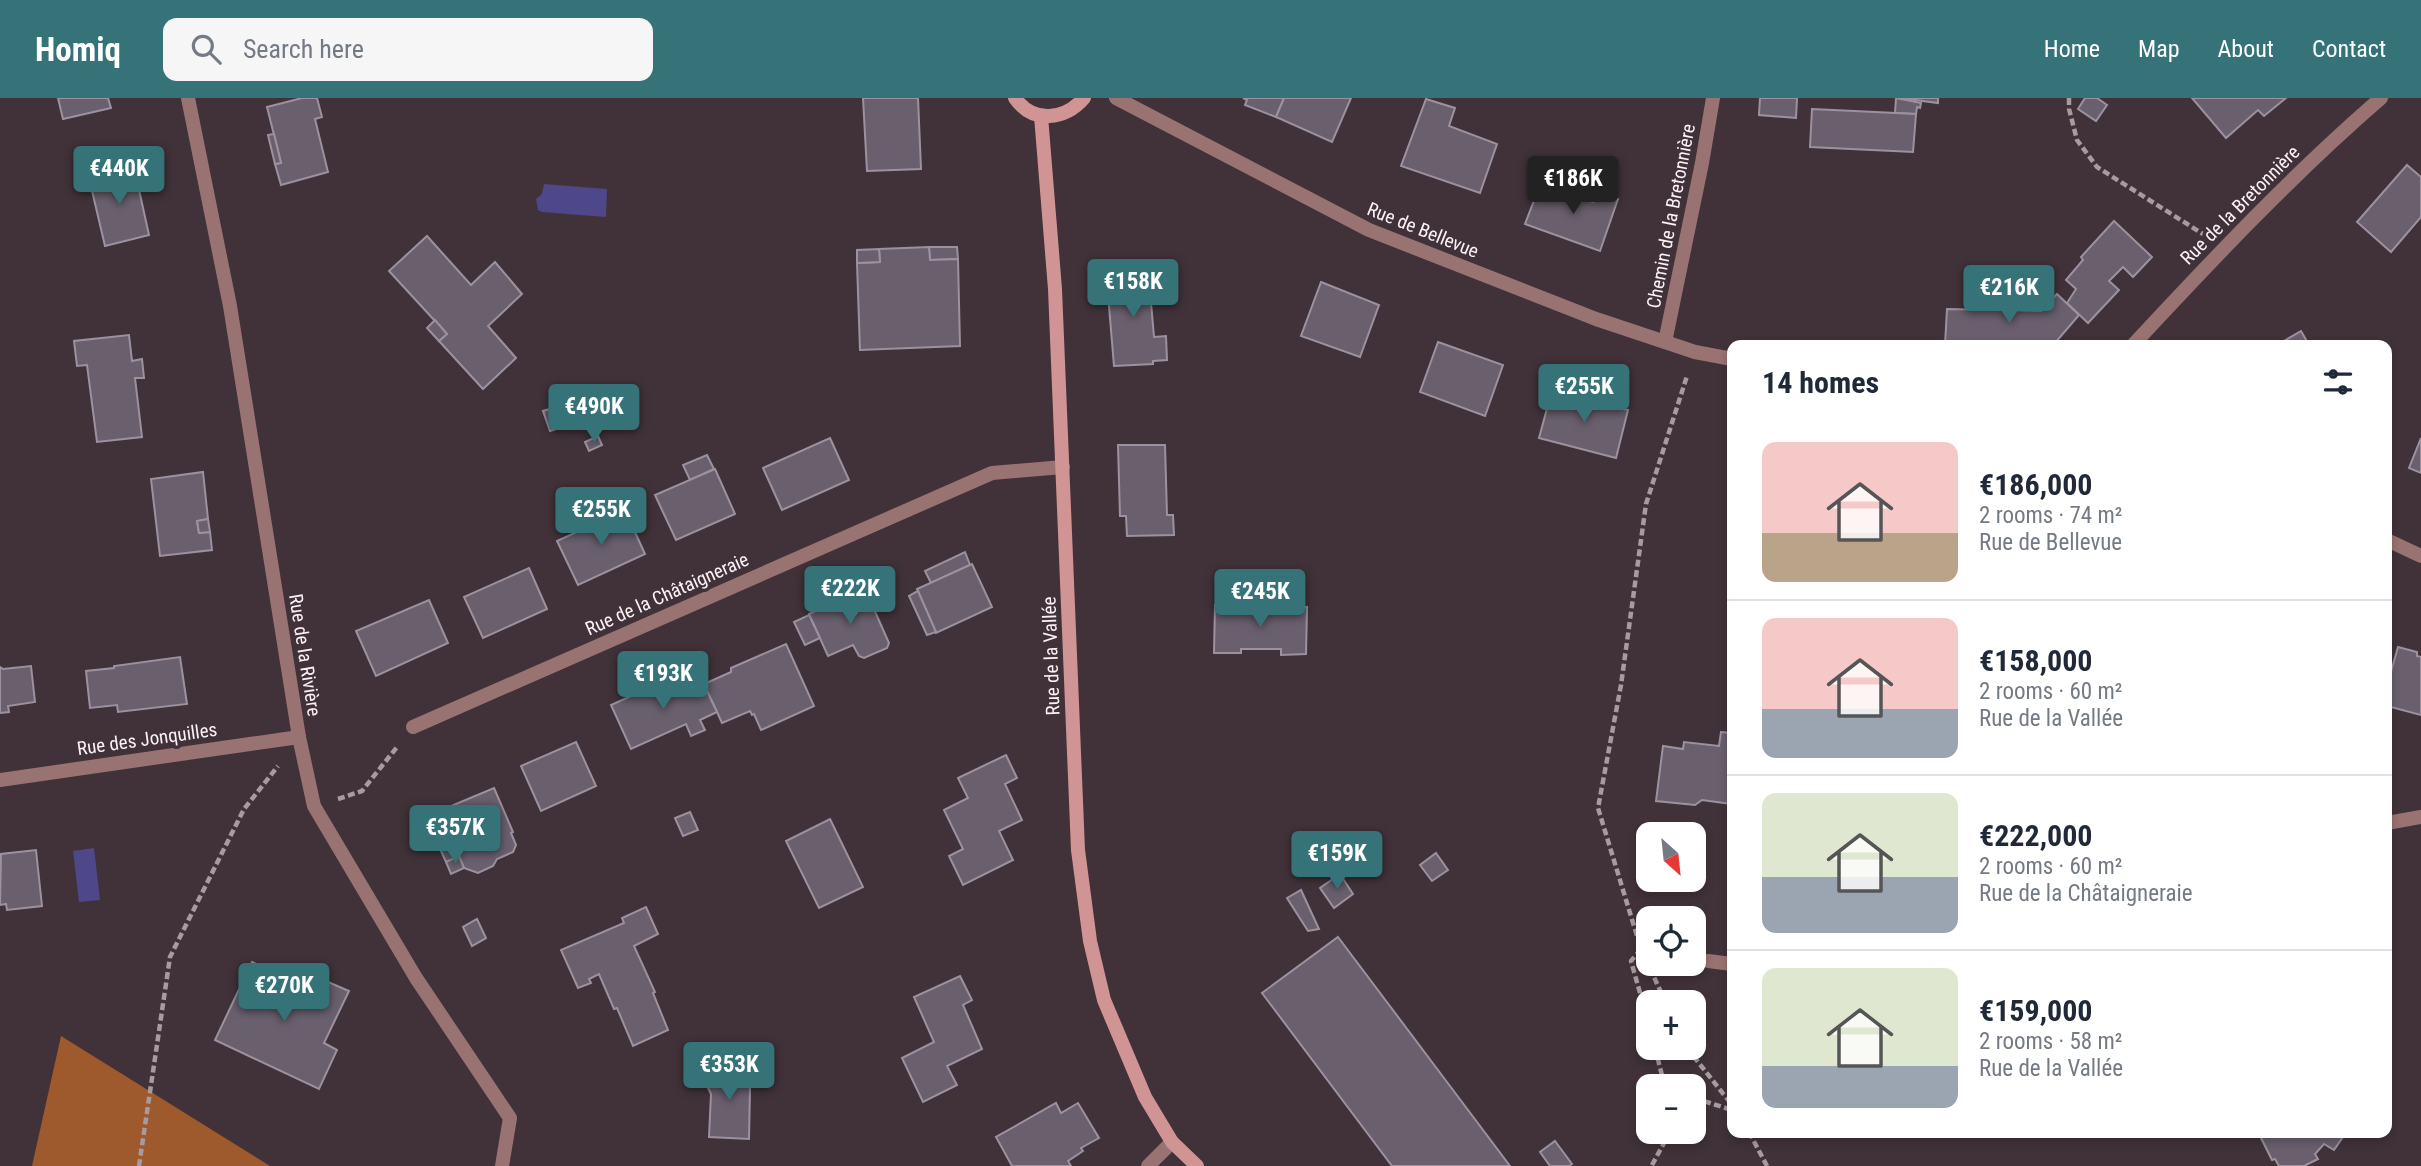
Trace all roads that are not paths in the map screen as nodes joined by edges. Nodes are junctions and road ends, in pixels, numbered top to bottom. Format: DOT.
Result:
graph roads {
  1 [pos="188,98"];
  2 [pos="1015,98"];
  3 [pos="1084,98"];
  4 [pos="1115,98"];
  5 [pos="1713,98"];
  6 [pos="2381,98"];
  7 [pos="1041,116"];
  8 [pos="2138,340"];
  9 [pos="1665,342"];
  10 [pos="1727,358"];
  11 [pos="1063,467"];
  12 [pos="2392,542"];
  13 [pos="2421,556"];
  14 [pos="413,727"];
  15 [pos="299,737"];
  16 [pos="0,780"];
  17 [pos="2421,817"];
  18 [pos="2392,822"];
  19 [pos="1708,961"];
  20 [pos="1727,963"];
  21 [pos="1172,1142"];
  22 [pos="502,1166"];
  23 [pos="1148,1166"];
  24 [pos="1197,1166"];
  1 -- 15 [label="street, Rue de la Rivière"];
  2 -- 7 [label="street"];
  3 -- 7 [label="street"];
  4 -- 9 [label="street, Rue de Bellevue"];
  5 -- 9 [label="street, Chemin de la Bretonnière"];
  6 -- 8 [label="street, Rue de la Bretonnière"];
  7 -- 11 [label="street, Rue de la Vallée"];
  9 -- 10 [label="street, Rue de Bellevue"];
  11 -- 14 [label="street, Rue de la Châtaigneraie"];
  11 -- 21 [label="street, Rue de la Vallée"];
  12 -- 13 [label="street"];
  15 -- 16 [label="street, Rue des Jonquilles"];
  15 -- 22 [label="street, Rue de la Rivière"];
  17 -- 18 [label="street"];
  19 -- 20 [label="street"];
  21 -- 23 [label="street"];
  21 -- 24 [label="street, Rue de la Vallée"];
}
